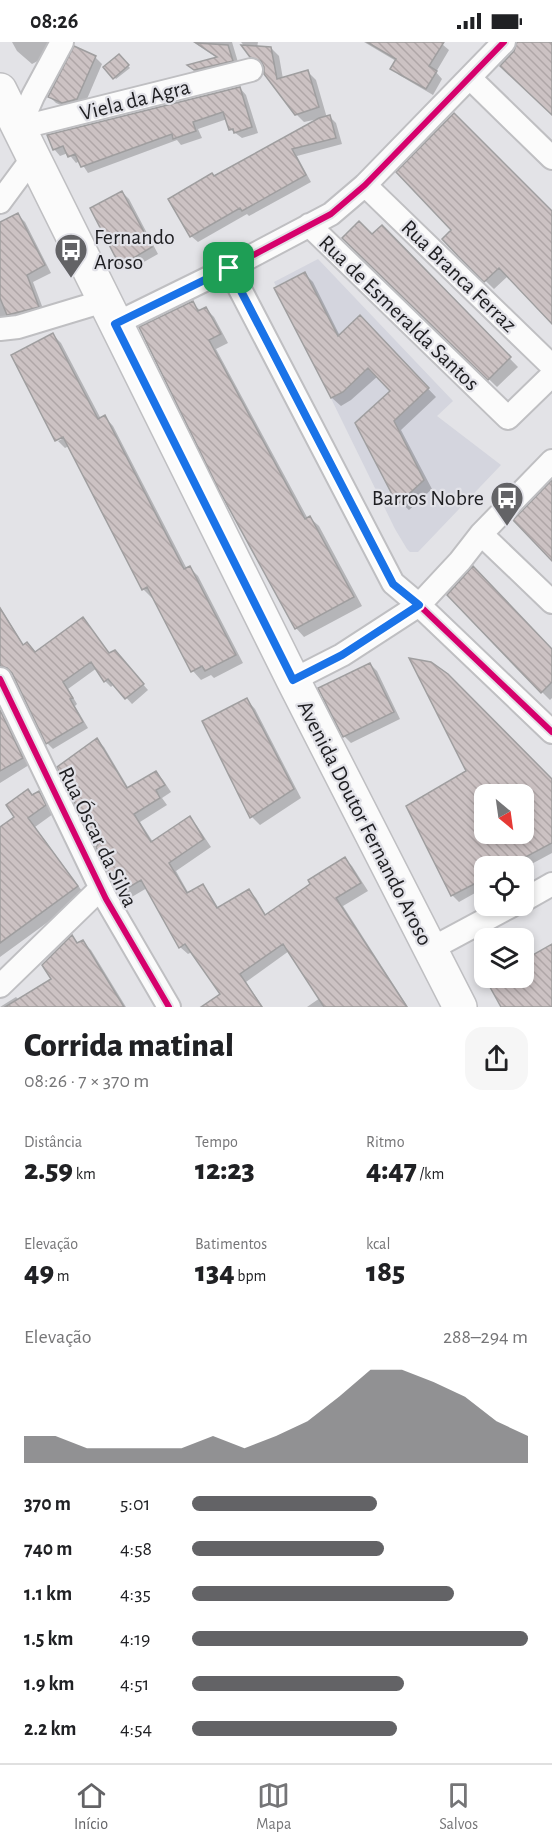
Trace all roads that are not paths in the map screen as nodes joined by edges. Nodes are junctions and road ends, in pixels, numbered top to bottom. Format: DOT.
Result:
graph roads {
  1 [pos="62,42"];
  2 [pos="504,42"];
  3 [pos="251,70"];
  4 [pos="470,78"];
  5 [pos="0,90"];
  6 [pos="26,142"];
  7 [pos="552,158"];
  8 [pos="365,185"];
  9 [pos="0,202"];
  10 [pos="309,225"];
  11 [pos="229,268"];
  12 [pos="110,313"];
  13 [pos="0,329"];
  14 [pos="552,366"];
  15 [pos="552,375"];
  16 [pos="552,461"];
  17 [pos="481,534"];
  18 [pos="552,602"];
  19 [pos="419,605"];
  20 [pos="0,680"];
  21 [pos="293,680"];
  22 [pos="7,711"];
  23 [pos="552,732"];
  24 [pos="552,884"];
  25 [pos="101,888"];
  26 [pos="534,894"];
  27 [pos="492,916"];
  28 [pos="429,950"];
  29 [pos="0,986"];
  30 [pos="168,1007"];
  31 [pos="460,1007"];
  1 -- 6 [label="street"];
  2 -- 4 [label="street, Rua de Esmeralda Santos"];
  3 -- 6 [label="street, Viela da Agra"];
  4 -- 7 [label="street"];
  4 -- 8 [label="street, Rua de Esmeralda Santos"];
  5 -- 6 [label="main road, Avenida Doutor Fernando Aroso"];
  6 -- 9 [label="street"];
  6 -- 12 [label="main road, Avenida Doutor Fernando Aroso"];
  8 -- 10 [label="street, Rua de Esmeralda Santos"];
  8 -- 14 [label="street, Rua Branca Ferraz"];
  10 -- 11 [label="street"];
  10 -- 15 [label="street, Rua de Esmeralda Santos"];
  11 -- 12 [label="street"];
  11 -- 19 [label="street"];
  12 -- 13 [label="street"];
  12 -- 21 [label="main road, Avenida Doutor Fernando Aroso"];
  16 -- 17 [label="street"];
  17 -- 18 [label="street"];
  17 -- 19 [label="street"];
  19 -- 21 [label="street"];
  19 -- 23 [label="street"];
  20 -- 22 [label="street, Rua Óscar da Silva"];
  21 -- 28 [label="main road, Avenida Doutor Fernando Aroso"];
  22 -- 25 [label="street, Rua Óscar da Silva"];
  24 -- 26 [label="street"];
  25 -- 29 [label="street"];
  25 -- 30 [label="street, Rua Óscar da Silva"];
  27 -- 28 [label="street"];
  28 -- 31 [label="main road, Avenida Doutor Fernando Aroso"];
}
